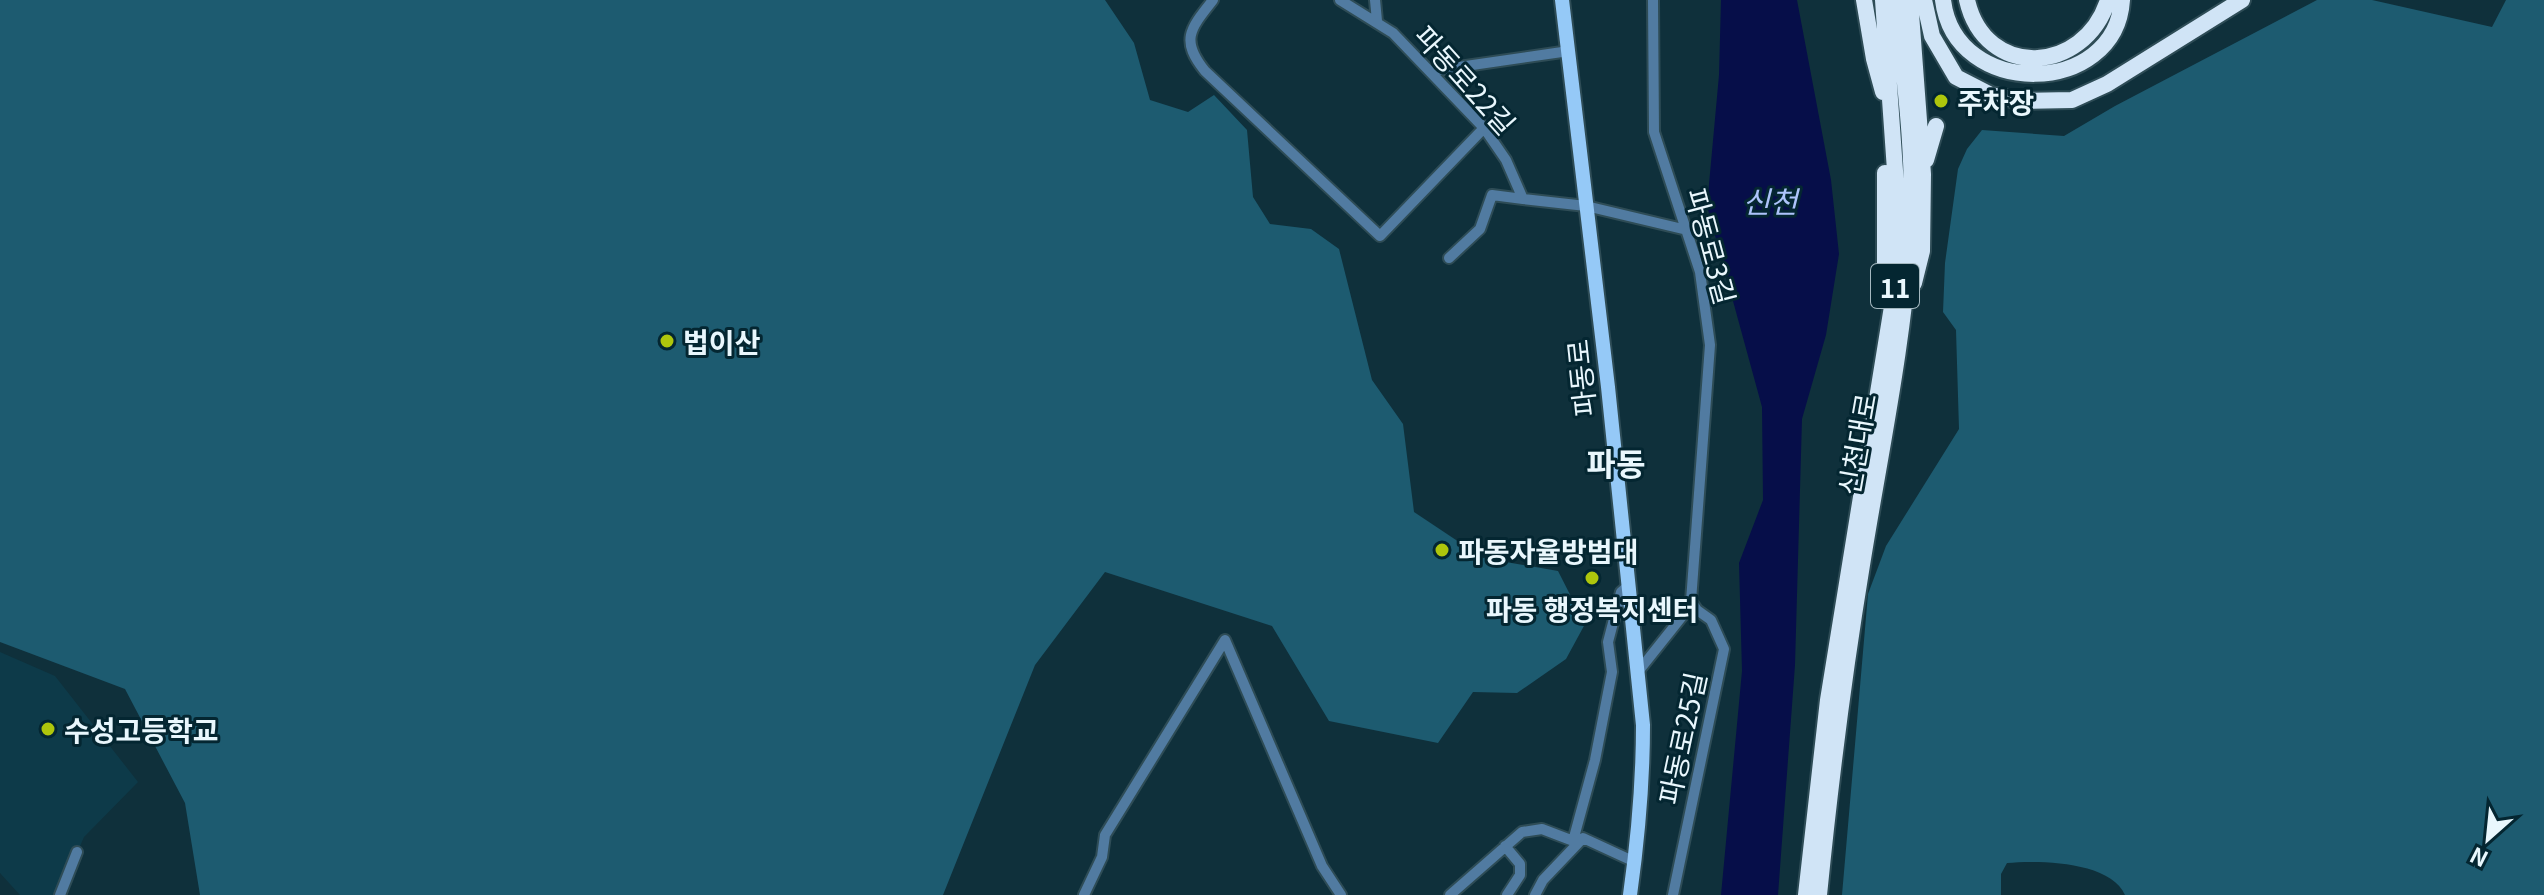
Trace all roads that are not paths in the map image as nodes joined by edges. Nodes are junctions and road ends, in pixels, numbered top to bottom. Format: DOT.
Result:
graph roads {
  1 [pos="1213,0"];
  2 [pos="1340,0"];
  3 [pos="1375,0"];
  4 [pos="1562,0"];
  5 [pos="1653,0"];
  6 [pos="1864,0"];
  7 [pos="1874,0"];
  8 [pos="1883,0"];
  9 [pos="1896,0"];
  10 [pos="1910,0"];
  11 [pos="1924,0"];
  12 [pos="1943,0"];
  13 [pos="1967,0"];
  14 [pos="2108,0"];
  15 [pos="2122,0"];
  16 [pos="2242,0"];
  17 [pos="1377,21"];
  18 [pos="1912,21"];
  19 [pos="1569,51"];
  20 [pos="1928,65"];
  21 [pos="1431,71"];
  22 [pos="1884,94"];
  23 [pos="1936,126"];
  24 [pos="1484,128"];
  25 [pos="1923,174"];
  26 [pos="1523,199"];
  27 [pos="1586,206"];
  28 [pos="1687,230"];
  29 [pos="1449,258"];
  30 [pos="1902,331"];
  31 [pos="1881,381"];
  32 [pos="1856,567"];
  33 [pos="1628,586"];
  34 [pos="1691,601"];
  35 [pos="1637,673"];
  36 [pos="1576,842"];
  37 [pos="1505,846"];
  38 [pos="77,852"];
  39 [pos="1635,862"];
  40 [pos="60,895"];
  41 [pos="1084,895"];
  42 [pos="1341,895"];
  43 [pos="1450,895"];
  44 [pos="1507,895"];
  45 [pos="1535,895"];
  46 [pos="1630,895"];
  47 [pos="1673,895"];
  48 [pos="1806,895"];
  49 [pos="1819,895"];
  1 -- 24 [label="street"];
  2 -- 17 [label="street, 파동로22길"];
  3 -- 17 [label="street"];
  4 -- 19 [label="main road, 파동로"];
  5 -- 28 [label="street, 파동로3길"];
  6 -- 22 [label="highway"];
  7 -- 22 [label="highway, 11"];
  8 -- 31 [label="highway, 신천대로 / 11"];
  9 -- 30 [label="highway, 신천대로 / 11"];
  10 -- 18 [label="highway, 11"];
  11 -- 16 [label="highway"];
  12 -- 15 [label="highway"];
  13 -- 14 [label="highway"];
  17 -- 21 [label="street, 파동로22길"];
  18 -- 20 [label="highway"];
  18 -- 25 [label="highway, 11"];
  19 -- 21 [label="street"];
  19 -- 27 [label="main road, 파동로"];
  21 -- 24 [label="street, 파동로22길"];
  22 -- 31 [label="highway, 11"];
  23 -- 25 [label="highway"];
  24 -- 26 [label="street, 파동로22길"];
  25 -- 30 [label="highway, 11"];
  26 -- 27 [label="street"];
  26 -- 29 [label="street"];
  27 -- 28 [label="street"];
  27 -- 33 [label="main road, 파동로"];
  28 -- 34 [label="street, 파동로3길"];
  30 -- 32 [label="highway, 신천대로 / 11"];
  31 -- 32 [label="highway, 신천대로 / 11"];
  32 -- 48 [label="highway, 신천대로 / 11"];
  32 -- 49 [label="highway, 신천대로 / 11"];
  33 -- 35 [label="main road, 파동로"];
  33 -- 36 [label="street"];
  34 -- 35 [label="street"];
  34 -- 47 [label="street, 파동로25길"];
  35 -- 39 [label="main road, 파동로"];
  36 -- 37 [label="street"];
  36 -- 39 [label="street"];
  36 -- 45 [label="street"];
  37 -- 43 [label="street"];
  37 -- 44 [label="street"];
  38 -- 40 [label="street"];
  39 -- 46 [label="main road, 파동로"];
  41 -- 42 [label="street"];
}
